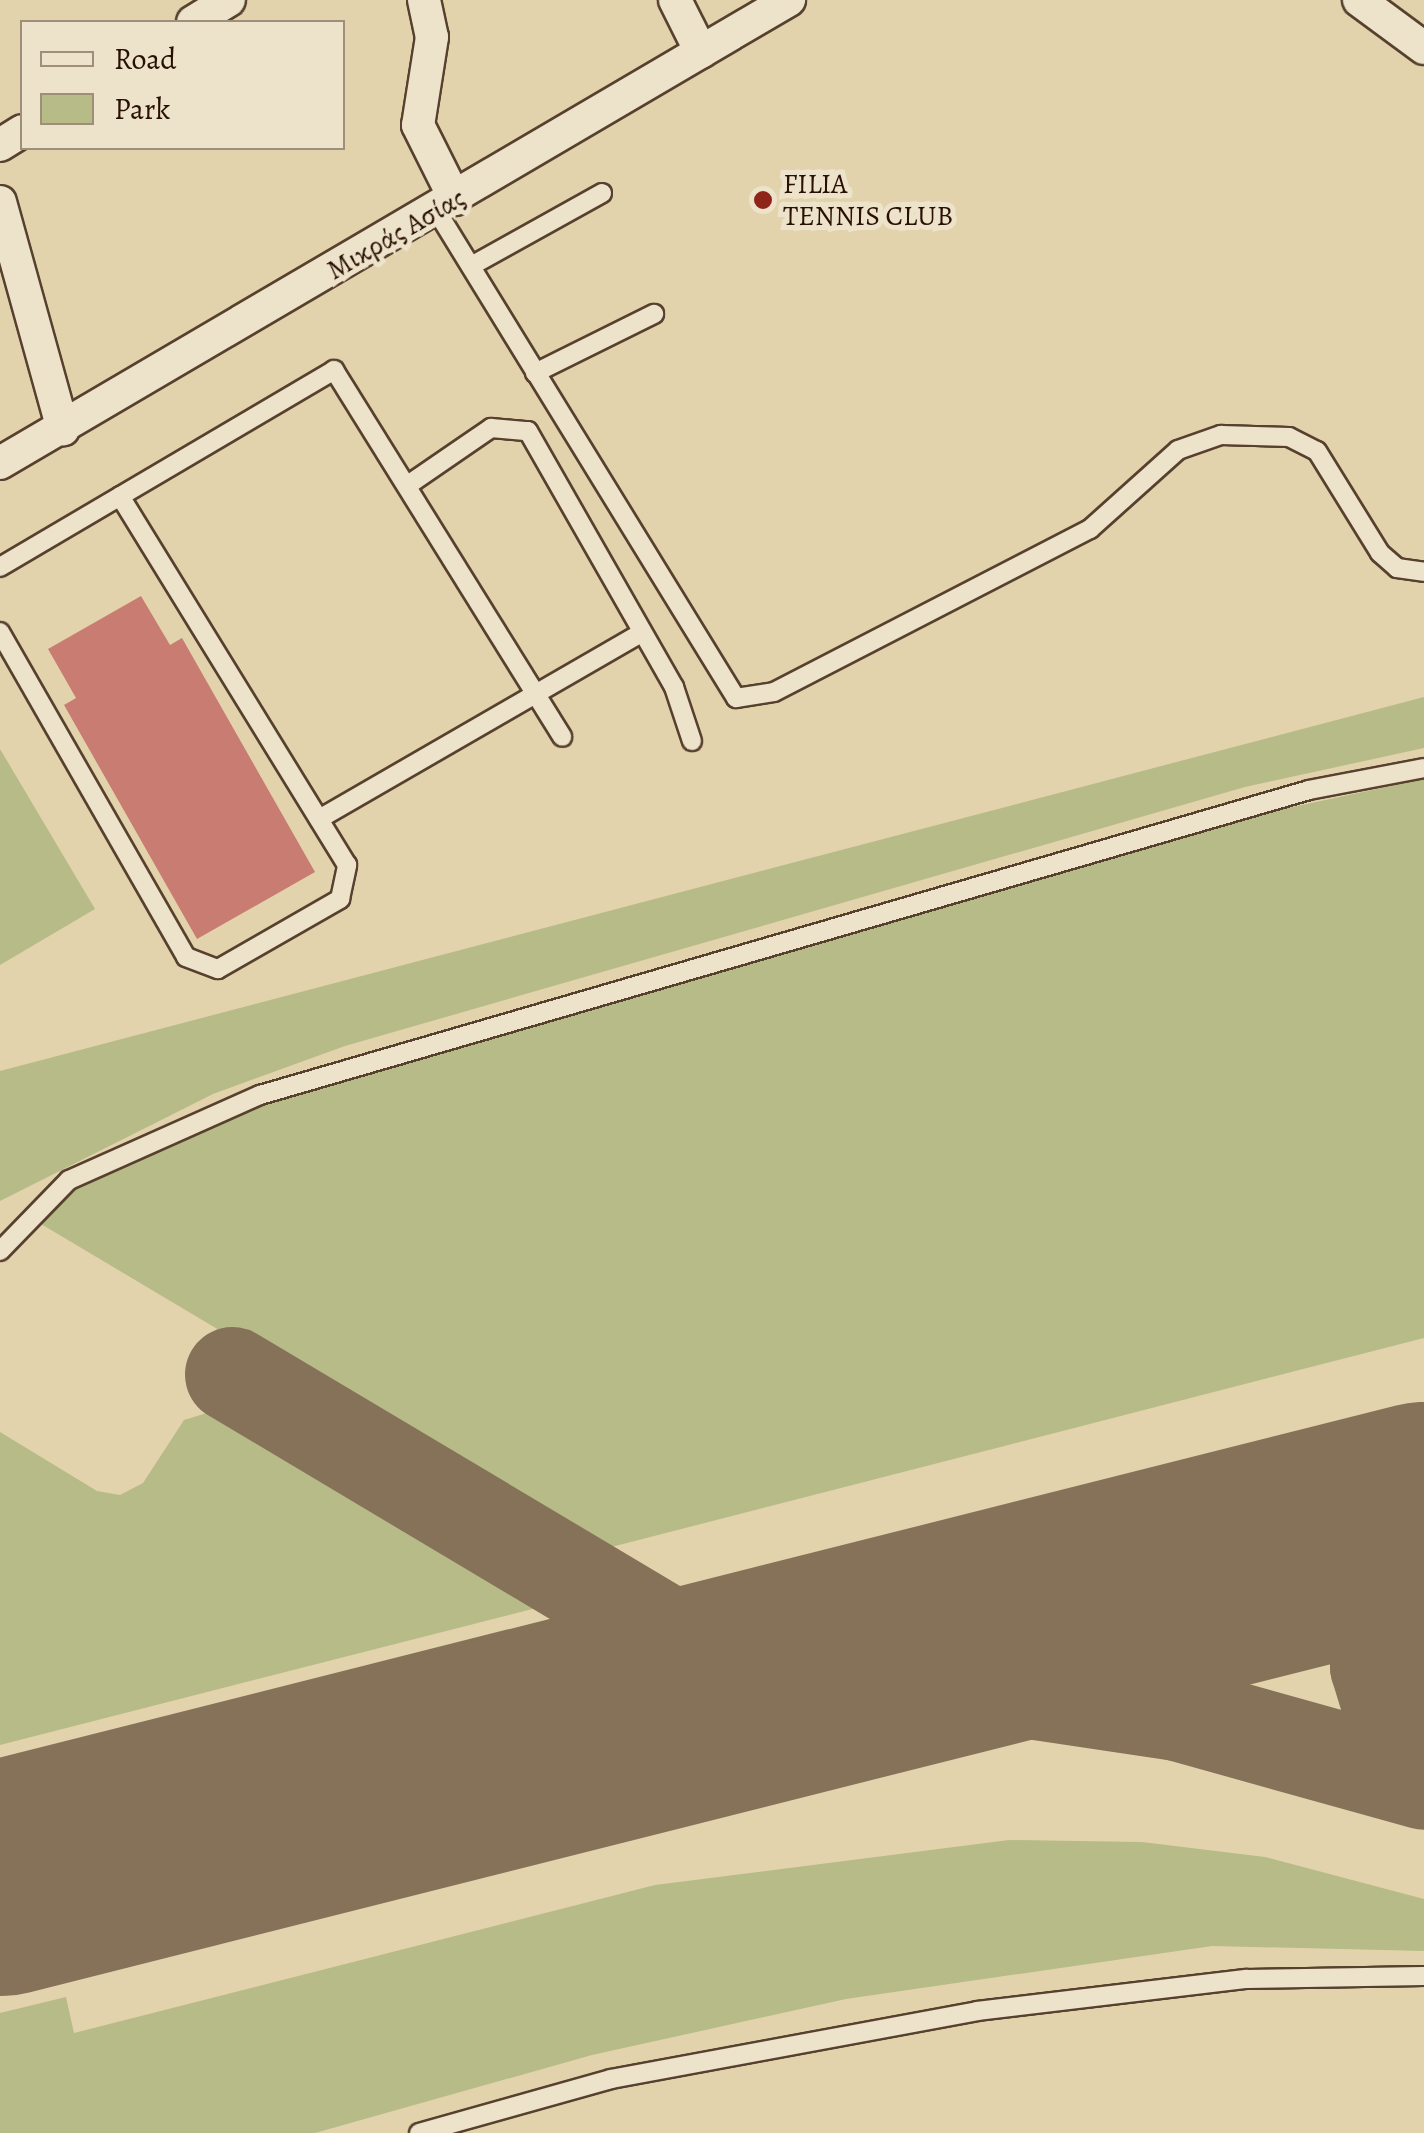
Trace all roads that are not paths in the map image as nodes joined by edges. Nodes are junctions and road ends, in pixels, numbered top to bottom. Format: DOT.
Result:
graph roads {
  1 [pos="424,0"];
  2 [pos="675,0"];
  3 [pos="789,0"];
  4 [pos="1359,0"];
  5 [pos="1424,48"];
  6 [pos="701,52"];
  7 [pos="602,193"];
  8 [pos="0,202"];
  9 [pos="446,205"];
  10 [pos="472,266"];
  11 [pos="654,314"];
  12 [pos="535,373"];
  13 [pos="63,429"];
  14 [pos="0,463"];
  15 [pos="408,485"];
  16 [pos="120,496"];
  17 [pos="0,567"];
  18 [pos="1424,572"];
  19 [pos="0,632"];
  20 [pos="641,633"];
  21 [pos="531,693"];
  22 [pos="562,737"];
  23 [pos="692,742"];
  24 [pos="1424,768"];
  25 [pos="319,820"];
  26 [pos="0,1251"];
  27 [pos="1424,1976"];
  28 [pos="419,2133"];
  1 -- 9 [label="street"];
  2 -- 6 [label="street"];
  3 -- 6 [label="street, Μικράς Ασίας"];
  4 -- 5 [label="street"];
  6 -- 9 [label="street, Μικράς Ασίας"];
  7 -- 10 [label="lane"];
  8 -- 13 [label="street"];
  9 -- 10 [label="lane"];
  9 -- 13 [label="street, Μικράς Ασίας"];
  10 -- 12 [label="lane"];
  11 -- 12 [label="lane"];
  12 -- 18 [label="lane"];
  13 -- 14 [label="street, Μικράς Ασίας"];
  15 -- 16 [label="lane"];
  15 -- 20 [label="lane"];
  15 -- 21 [label="lane"];
  16 -- 17 [label="lane"];
  16 -- 25 [label="lane"];
  19 -- 25 [label="lane"];
  20 -- 21 [label="lane"];
  20 -- 23 [label="lane"];
  21 -- 22 [label="lane"];
  21 -- 25 [label="lane"];
  24 -- 26 [label="lane"];
  27 -- 28 [label="lane"];
}
